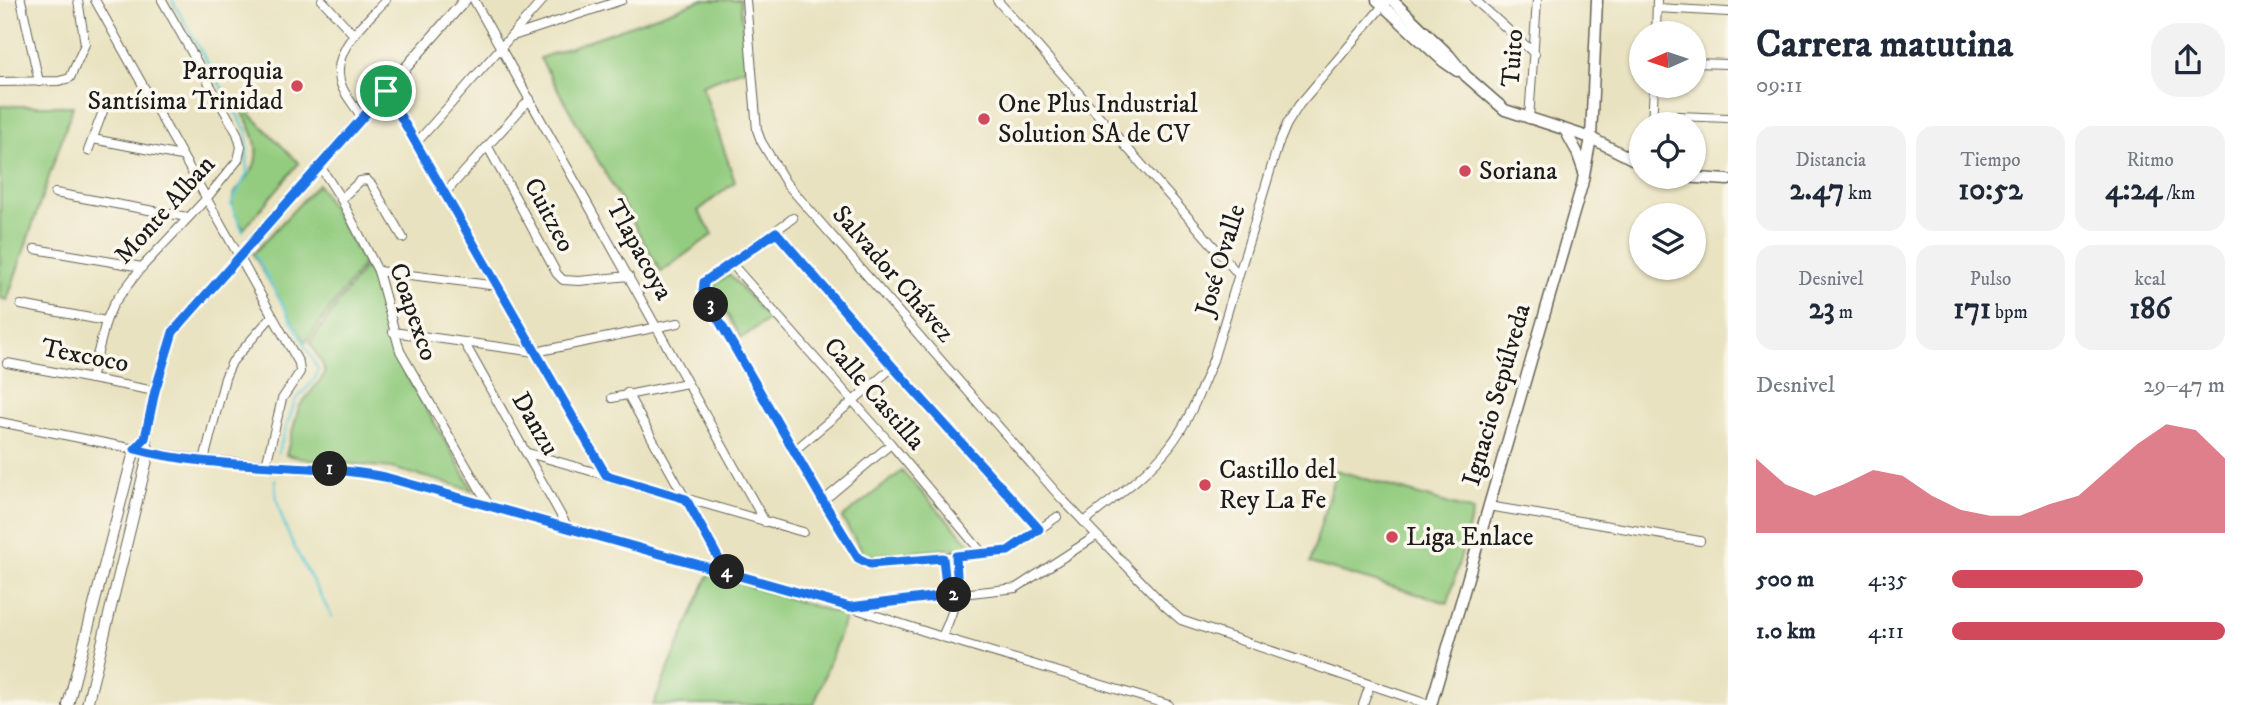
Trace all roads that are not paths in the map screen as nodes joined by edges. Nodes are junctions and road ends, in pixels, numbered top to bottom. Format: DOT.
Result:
graph roads {
  1 [pos="22,0"];
  2 [pos="78,0"];
  3 [pos="95,0"];
  4 [pos="162,0"];
  5 [pos="322,0"];
  6 [pos="386,0"];
  7 [pos="465,0"];
  8 [pos="474,0"];
  9 [pos="543,0"];
  10 [pos="622,0"];
  11 [pos="746,0"];
  12 [pos="997,0"];
  13 [pos="1475,0"];
  14 [pos="1487,0"];
  15 [pos="1537,0"];
  16 [pos="1597,0"];
  17 [pos="1385,1"];
  18 [pos="1657,4"];
  19 [pos="1486,11"];
  20 [pos="1728,12"];
  21 [pos="354,35"];
  22 [pos="513,36"];
  23 [pos="503,48"];
  24 [pos="1535,54"];
  25 [pos="1706,63"];
  26 [pos="1728,64"];
  27 [pos="0,82"];
  28 [pos="39,82"];
  29 [pos="386,91"];
  30 [pos="530,99"];
  31 [pos="106,103"];
  32 [pos="362,118"];
  33 [pos="1706,118"];
  34 [pos="1728,118"];
  35 [pos="1529,119"];
  36 [pos="1565,130"];
  37 [pos="1591,138"];
  38 [pos="93,139"];
  39 [pos="417,142"];
  40 [pos="488,147"];
  41 [pos="88,151"];
  42 [pos="181,156"];
  43 [pos="1629,157"];
  44 [pos="320,166"];
  45 [pos="1584,174"];
  46 [pos="1706,179"];
  47 [pos="1728,180"];
  48 [pos="446,192"];
  49 [pos="55,193"];
  50 [pos="205,199"];
  51 [pos="341,199"];
  52 [pos="187,217"];
  53 [pos="793,218"];
  54 [pos="776,232"];
  55 [pos="403,237"];
  56 [pos="253,242"];
  57 [pos="35,249"];
  58 [pos="241,255"];
  59 [pos="731,264"];
  60 [pos="142,267"];
  61 [pos="378,271"];
  62 [pos="1239,275"];
  63 [pos="629,276"];
  64 [pos="498,286"];
  65 [pos="21,305"];
  66 [pos="272,316"];
  67 [pos="106,321"];
  68 [pos="678,323"];
  69 [pos="657,328"];
  70 [pos="393,332"];
  71 [pos="464,342"];
  72 [pos="535,352"];
  73 [pos="7,363"];
  74 [pos="893,367"];
  75 [pos="91,379"];
  76 [pos="687,383"];
  77 [pos="155,391"];
  78 [pos="627,393"];
  79 [pos="612,398"];
  80 [pos="852,401"];
  81 [pos="0,422"];
  82 [pos="145,438"];
  83 [pos="891,444"];
  84 [pos="135,449"];
  85 [pos="795,450"];
  86 [pos="149,452"];
  87 [pos="528,453"];
  88 [pos="204,460"];
  89 [pos="268,465"];
  90 [pos="606,475"];
  91 [pos="686,499"];
  92 [pos="823,501"];
  93 [pos="1488,506"];
  94 [pos="489,507"];
  95 [pos="1057,517"];
  96 [pos="765,522"];
  97 [pos="1084,522"];
  98 [pos="568,528"];
  99 [pos="1039,529"];
  100 [pos="803,532"];
  101 [pos="1096,536"];
  102 [pos="1700,541"];
  103 [pos="983,554"];
  104 [pos="956,556"];
  105 [pos="943,558"];
  106 [pos="726,572"];
  107 [pos="958,594"];
  108 [pos="947,595"];
  109 [pos="850,607"];
  110 [pos="954,609"];
  111 [pos="942,637"];
  112 [pos="1370,685"];
  113 [pos="68,705"];
  114 [pos="87,705"];
  115 [pos="1169,705"];
  116 [pos="1363,705"];
  117 [pos="1430,705"];
  1 -- 28 [label="street"];
  2 -- 28 [label="street"];
  3 -- 42 [label="street"];
  4 -- 50 [label="street, Monte Alban"];
  5 -- 21 [label="street"];
  6 -- 21 [label="street"];
  7 -- 29 [label="street"];
  8 -- 23 [label="street, Tlapacoya"];
  9 -- 22 [label="street"];
  10 -- 22 [label="street"];
  11 -- 97 [label="street, Salvador Chávez"];
  12 -- 62 [label="street"];
  13 -- 19 [label="street"];
  14 -- 19 [label="street"];
  15 -- 24 [label="street, Tuito"];
  16 -- 37 [label="main road, Ignacio Sepúlveda"];
  17 -- 35 [label="main road"];
  17 -- 62 [label="street, José Ovalle"];
  18 -- 20 [label="street"];
  19 -- 24 [label="street"];
  21 -- 32 [label="street"];
  22 -- 23 [label="street"];
  23 -- 30 [label="street, Tlapacoya"];
  23 -- 39 [label="street"];
  24 -- 35 [label="street, Tuito"];
  25 -- 26 [label="street"];
  27 -- 28 [label="street"];
  29 -- 32 [label="street"];
  29 -- 39 [label="street"];
  30 -- 40 [label="street"];
  30 -- 63 [label="street, Tlapacoya"];
  31 -- 38 [label="street"];
  32 -- 44 [label="street"];
  33 -- 34 [label="street"];
  35 -- 36 [label="main road"];
  36 -- 37 [label="main road"];
  36 -- 45 [label="main road"];
  37 -- 43 [label="main road"];
  37 -- 45 [label="main road, Ignacio Sepúlveda"];
  38 -- 41 [label="street"];
  38 -- 42 [label="street"];
  39 -- 48 [label="street"];
  40 -- 48 [label="street"];
  40 -- 63 [label="street, Cuitzeo"];
  42 -- 50 [label="street"];
  44 -- 51 [label="street, Coapexco"];
  44 -- 56 [label="street"];
  45 -- 93 [label="main road, Ignacio Sepúlveda"];
  46 -- 47 [label="main road"];
  48 -- 64 [label="street"];
  49 -- 52 [label="street"];
  50 -- 52 [label="street, Monte Alban"];
  50 -- 58 [label="street"];
  51 -- 55 [label="street"];
  51 -- 61 [label="street, Coapexco"];
  52 -- 60 [label="street, Monte Alban"];
  53 -- 54 [label="street"];
  54 -- 59 [label="street"];
  54 -- 74 [label="street"];
  56 -- 58 [label="street"];
  57 -- 60 [label="street"];
  58 -- 66 [label="street"];
  58 -- 77 [label="street"];
  59 -- 80 [label="street, Calle Castilla"];
  59 -- 85 [label="street"];
  60 -- 67 [label="street, Monte Alban"];
  61 -- 64 [label="street"];
  61 -- 70 [label="street, Coapexco"];
  62 -- 97 [label="street, José Ovalle"];
  63 -- 69 [label="street, Tlapacoya"];
  64 -- 72 [label="street"];
  65 -- 67 [label="street"];
  66 -- 88 [label="street"];
  66 -- 89 [label="street"];
  67 -- 75 [label="street, Monte Alban"];
  68 -- 69 [label="street"];
  69 -- 72 [label="street"];
  69 -- 76 [label="street, Tlapacoya"];
  70 -- 71 [label="street"];
  70 -- 94 [label="street, Coapexco"];
  71 -- 72 [label="street"];
  71 -- 87 [label="street, Danzu"];
  72 -- 90 [label="street"];
  73 -- 75 [label="street, Texcoco"];
  74 -- 80 [label="street"];
  74 -- 99 [label="street"];
  75 -- 77 [label="street, Texcoco"];
  76 -- 78 [label="street"];
  76 -- 96 [label="street, Tlapacoya"];
  77 -- 82 [label="street"];
  78 -- 79 [label="street"];
  78 -- 91 [label="street"];
  80 -- 83 [label="street, Calle Castilla"];
  80 -- 85 [label="street"];
  81 -- 84 [label="street"];
  82 -- 84 [label="street"];
  82 -- 86 [label="street"];
  83 -- 92 [label="street"];
  83 -- 103 [label="street, Calle Castilla"];
  84 -- 86 [label="street"];
  84 -- 113 [label="street"];
  85 -- 92 [label="street"];
  86 -- 88 [label="street"];
  86 -- 114 [label="street"];
  87 -- 90 [label="street"];
  87 -- 98 [label="street, Danzu"];
  88 -- 89 [label="street"];
  89 -- 94 [label="street"];
  90 -- 91 [label="street"];
  91 -- 96 [label="street"];
  91 -- 106 [label="street"];
  92 -- 105 [label="street"];
  93 -- 102 [label="street"];
  93 -- 117 [label="main road, Ignacio Sepúlveda"];
  94 -- 98 [label="street"];
  95 -- 99 [label="street"];
  96 -- 100 [label="street"];
  97 -- 101 [label="street, Salvador Chávez"];
  98 -- 106 [label="street"];
  99 -- 103 [label="street"];
  101 -- 107 [label="street"];
  101 -- 112 [label="street, Salvador Chávez"];
  103 -- 104 [label="street"];
  104 -- 105 [label="street"];
  104 -- 107 [label="street"];
  105 -- 108 [label="street"];
  106 -- 109 [label="street"];
  107 -- 108 [label="street"];
  107 -- 110 [label="street"];
  108 -- 109 [label="street"];
  108 -- 110 [label="street"];
  109 -- 111 [label="street"];
  110 -- 111 [label="street"];
  111 -- 115 [label="street"];
  112 -- 116 [label="street"];
  112 -- 117 [label="street, Salvador Chávez"];
}
